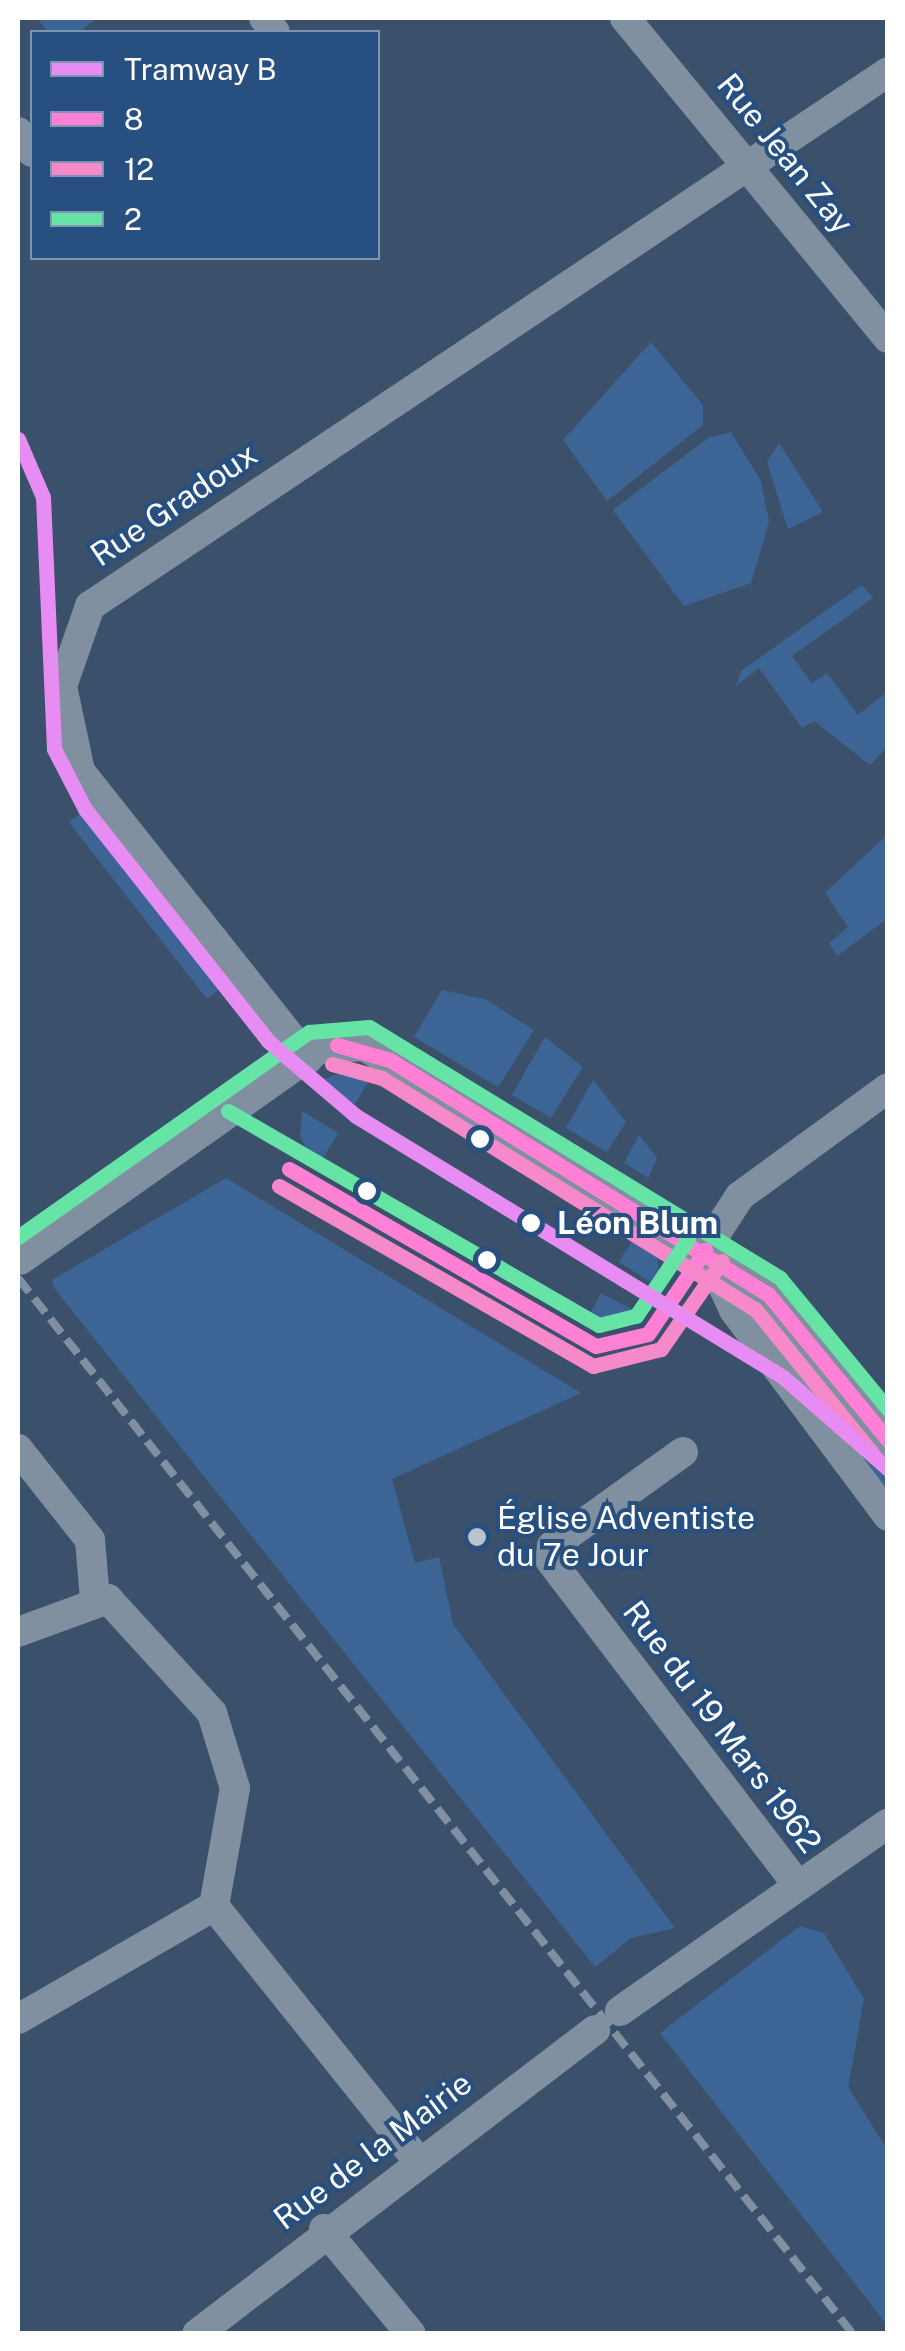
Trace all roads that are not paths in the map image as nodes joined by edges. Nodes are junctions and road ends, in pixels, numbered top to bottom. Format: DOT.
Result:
graph roads {
  1 [pos="624,18"];
  2 [pos="888,72"];
  3 [pos="749,162"];
  4 [pos="888,338"];
  5 [pos="308,1059"];
  6 [pos="888,1088"];
  7 [pos="705,1250"];
  8 [pos="20,1260"];
  9 [pos="888,1441"];
  10 [pos="18,1450"];
  11 [pos="683,1452"];
  12 [pos="888,1516"];
  13 [pos="96,1600"];
  14 [pos="18,1632"];
  15 [pos="888,1824"];
  16 [pos="798,1886"];
  17 [pos="214,1906"];
  18 [pos="620,2010"];
  19 [pos="18,2019"];
  20 [pos="595,2030"];
  21 [pos="417,2159"];
  22 [pos="324,2229"];
  23 [pos="197,2334"];
  24 [pos="412,2334"];
  1 -- 3 [label="street, Rue Jean Zay"];
  2 -- 3 [label="street, Rue Gradoux"];
  3 -- 4 [label="street, Rue Jean Zay"];
  3 -- 5 [label="street, Rue Gradoux"];
  5 -- 7 [label="street"];
  5 -- 8 [label="street"];
  6 -- 7 [label="street"];
  7 -- 9 [label="street"];
  7 -- 12 [label="street"];
  10 -- 13 [label="street"];
  11 -- 16 [label="street, Rue du 19 Mars 1962"];
  13 -- 14 [label="street"];
  13 -- 17 [label="street"];
  15 -- 16 [label="street"];
  16 -- 18 [label="street"];
  17 -- 19 [label="street"];
  17 -- 21 [label="street"];
  20 -- 21 [label="street, Rue de la Mairie"];
  21 -- 22 [label="street, Rue de la Mairie"];
  22 -- 23 [label="street, Rue de la Mairie"];
  22 -- 24 [label="street"];
}
